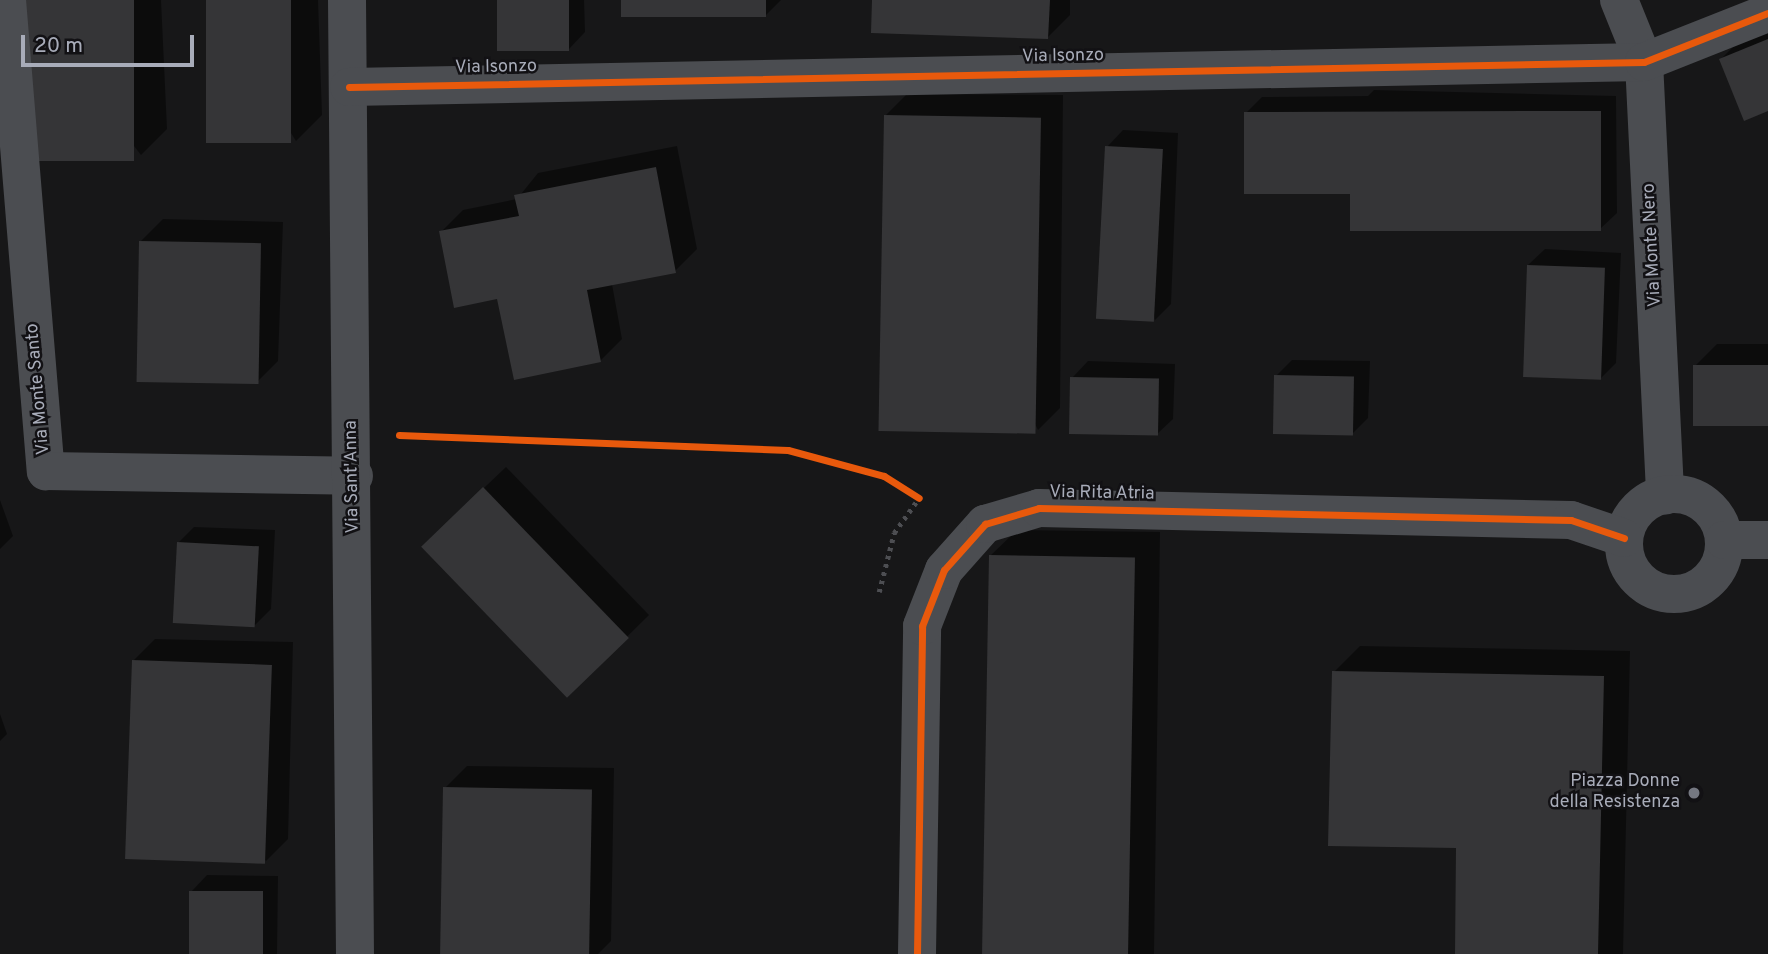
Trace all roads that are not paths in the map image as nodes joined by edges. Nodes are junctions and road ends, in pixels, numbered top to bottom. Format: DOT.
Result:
graph roads {
  1 [pos="7,0"];
  2 [pos="347,0"];
  3 [pos="1619,0"];
  4 [pos="1768,13"];
  5 [pos="1644,62"];
  6 [pos="349,87"];
  7 [pos="354,476"];
  8 [pos="1665,495"];
  9 [pos="1624,538"];
  10 [pos="1724,540"];
  11 [pos="1768,540"];
  12 [pos="355,954"];
  13 [pos="917,954"];
  1 -- 7 [label="street, Via Monte Santo"];
  2 -- 6 [label="street, Via Sant'Anna"];
  3 -- 5 [label="street, Via Monte Nero"];
  4 -- 5 [label="street, Via Isonzo"];
  5 -- 6 [label="street, Via Isonzo"];
  5 -- 8 [label="street, Via Monte Nero"];
  6 -- 7 [label="street, Via Sant'Anna"];
  7 -- 12 [label="street, Via Sant'Anna"];
  8 -- 9 [label="street"];
  8 -- 10 [label="street"];
  9 -- 10 [label="street"];
  9 -- 13 [label="street, Via Rita Atria"];
  10 -- 11 [label="street"];
}
